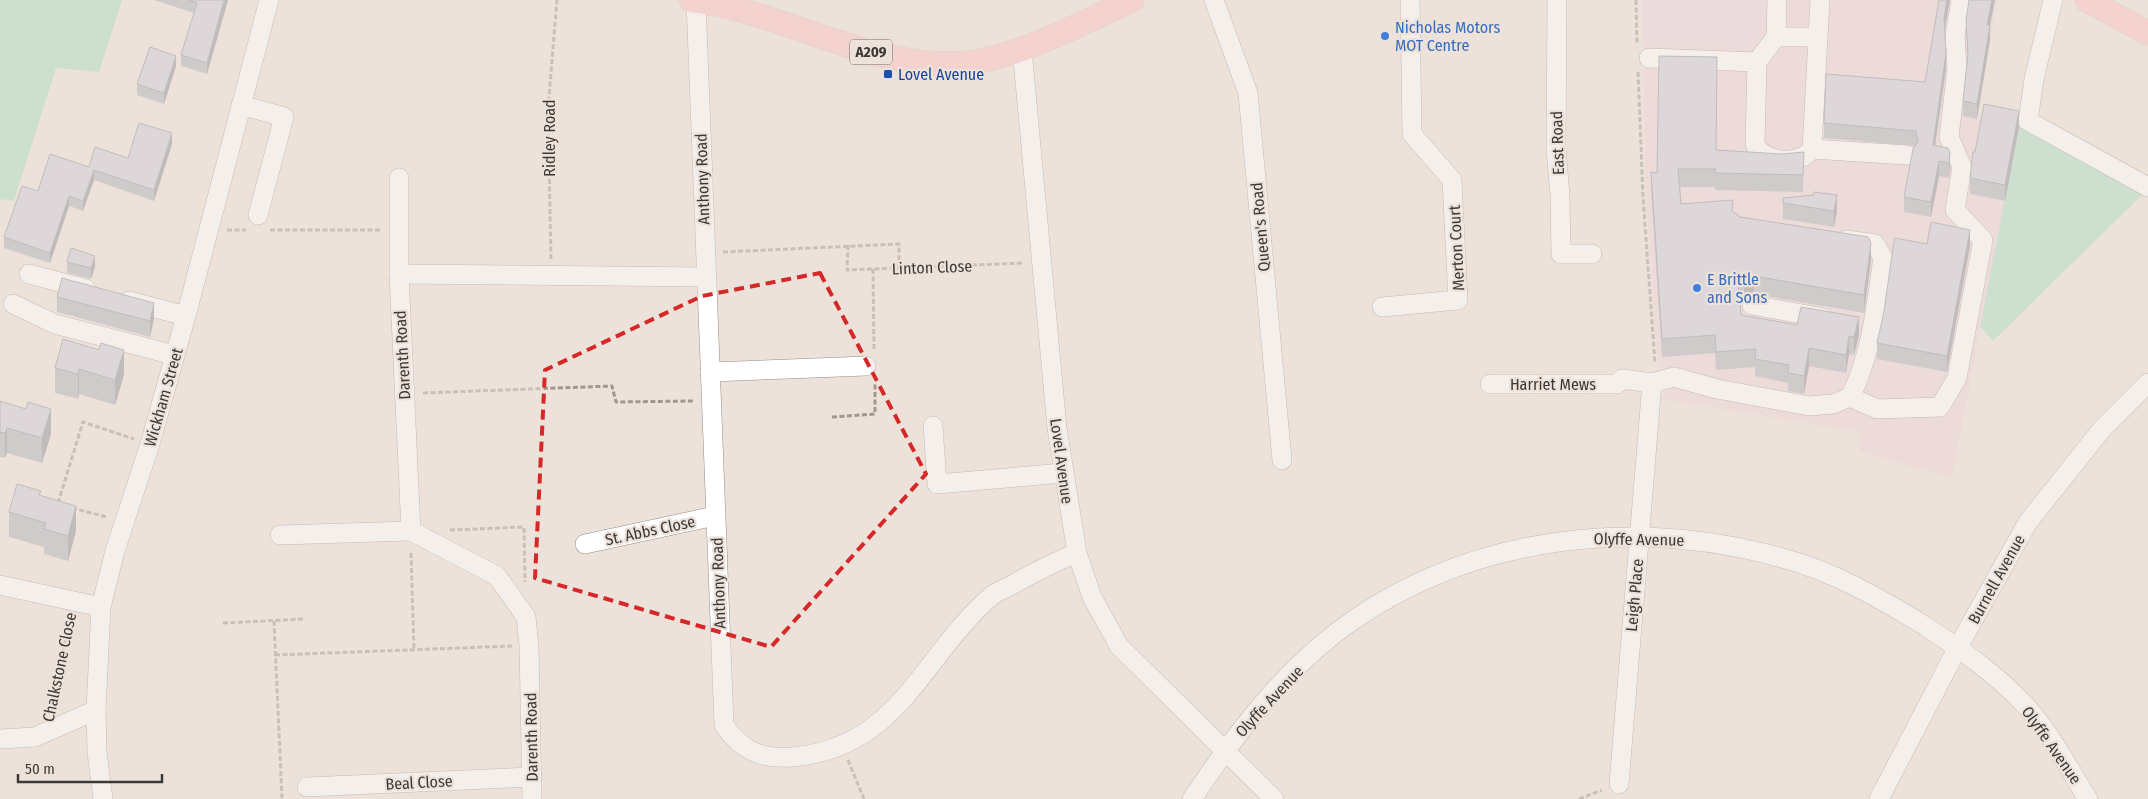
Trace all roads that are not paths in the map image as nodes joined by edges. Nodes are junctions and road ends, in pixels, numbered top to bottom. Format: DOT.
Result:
graph roads {
  1 [pos="269,0"];
  2 [pos="691,0"];
  3 [pos="696,0"];
  4 [pos="1132,0"];
  5 [pos="1214,0"];
  6 [pos="1410,0"];
  7 [pos="1557,0"];
  8 [pos="1777,0"];
  9 [pos="1820,0"];
  10 [pos="1961,0"];
  11 [pos="2053,0"];
  12 [pos="2097,2"];
  13 [pos="726,3"];
  14 [pos="2148,34"];
  15 [pos="1776,37"];
  16 [pos="1818,38"];
  17 [pos="1022,49"];
  18 [pos="1642,59"];
  19 [pos="1757,62"];
  20 [pos="241,104"];
  21 [pos="1812,150"];
  22 [pos="1907,155"];
  23 [pos="399,178"];
  24 [pos="2148,187"];
  25 [pos="257,225"];
  26 [pos="1828,237"];
  27 [pos="1592,254"];
  28 [pos="29,274"];
  29 [pos="399,274"];
  30 [pos="706,277"];
  31 [pos="12,304"];
  32 [pos="1752,305"];
  33 [pos="1382,307"];
  34 [pos="186,316"];
  35 [pos="1873,326"];
  36 [pos="174,355"];
  37 [pos="866,366"];
  38 [pos="710,372"];
  39 [pos="1652,383"];
  40 [pos="2148,383"];
  41 [pos="1490,384"];
  42 [pos="1850,397"];
  43 [pos="934,426"];
  44 [pos="1282,460"];
  45 [pos="1063,473"];
  46 [pos="715,516"];
  47 [pos="410,531"];
  48 [pos="280,535"];
  49 [pos="1639,536"];
  50 [pos="585,544"];
  51 [pos="1077,553"];
  52 [pos="0,586"];
  53 [pos="101,607"];
  54 [pos="1958,648"];
  55 [pos="96,710"];
  56 [pos="0,739"];
  57 [pos="1225,750"];
  58 [pos="532,777"];
  59 [pos="1619,784"];
  60 [pos="306,787"];
  61 [pos="103,799"];
  62 [pos="532,799"];
  63 [pos="1192,799"];
  64 [pos="1274,799"];
  65 [pos="1879,799"];
  66 [pos="2088,799"];
  1 -- 20 [label="street, Wickham Street"];
  2 -- 3 [label="main road, A209"];
  3 -- 13 [label="main road, A209"];
  3 -- 30 [label="street, Anthony Road"];
  4 -- 17 [label="main road, A209"];
  5 -- 44 [label="street, Queen's Road"];
  6 -- 33 [label="street, Merton Court"];
  7 -- 27 [label="street, East Road"];
  8 -- 15 [label="street"];
  9 -- 16 [label="street"];
  10 -- 42 [label="street"];
  11 -- 24 [label="street"];
  12 -- 14 [label="main road"];
  13 -- 17 [label="main road, A209"];
  15 -- 16 [label="street"];
  15 -- 19 [label="street"];
  16 -- 21 [label="street"];
  17 -- 45 [label="street, Lovel Avenue"];
  18 -- 19 [label="street"];
  19 -- 21 [label="street"];
  20 -- 25 [label="street"];
  20 -- 34 [label="street, Wickham Street"];
  21 -- 22 [label="street"];
  23 -- 29 [label="street, Darenth Road"];
  26 -- 35 [label="street"];
  28 -- 34 [label="street"];
  29 -- 30 [label="street"];
  29 -- 47 [label="street, Darenth Road"];
  30 -- 38 [label="street, Anthony Road"];
  31 -- 36 [label="street"];
  32 -- 35 [label="street"];
  34 -- 36 [label="street, Wickham Street"];
  35 -- 42 [label="street"];
  36 -- 53 [label="street, Wickham Street"];
  37 -- 38 [label="street"];
  38 -- 46 [label="street, Anthony Road"];
  39 -- 41 [label="street, Harriet Mews"];
  39 -- 42 [label="street"];
  39 -- 49 [label="street, Leigh Place"];
  40 -- 54 [label="street, Burnell Avenue"];
  43 -- 45 [label="street"];
  45 -- 51 [label="street, Lovel Avenue"];
  46 -- 50 [label="street, St. Abbs Close"];
  46 -- 51 [label="street, Anthony Road"];
  47 -- 48 [label="street"];
  47 -- 58 [label="street, Darenth Road"];
  49 -- 54 [label="street, Olyffe Avenue"];
  49 -- 57 [label="street, Olyffe Avenue"];
  49 -- 59 [label="street, Leigh Place"];
  51 -- 57 [label="street, Lovel Avenue"];
  52 -- 53 [label="street"];
  53 -- 55 [label="street, Wickham Street"];
  54 -- 65 [label="street, Burnell Avenue"];
  54 -- 66 [label="street, Olyffe Avenue"];
  55 -- 56 [label="street, Chalkstone Close"];
  55 -- 61 [label="street, Wickham Street"];
  57 -- 63 [label="street, Olyffe Avenue"];
  57 -- 64 [label="street, Lovel Avenue"];
  58 -- 60 [label="street, Beal Close"];
  58 -- 62 [label="street, Darenth Road"];
}
